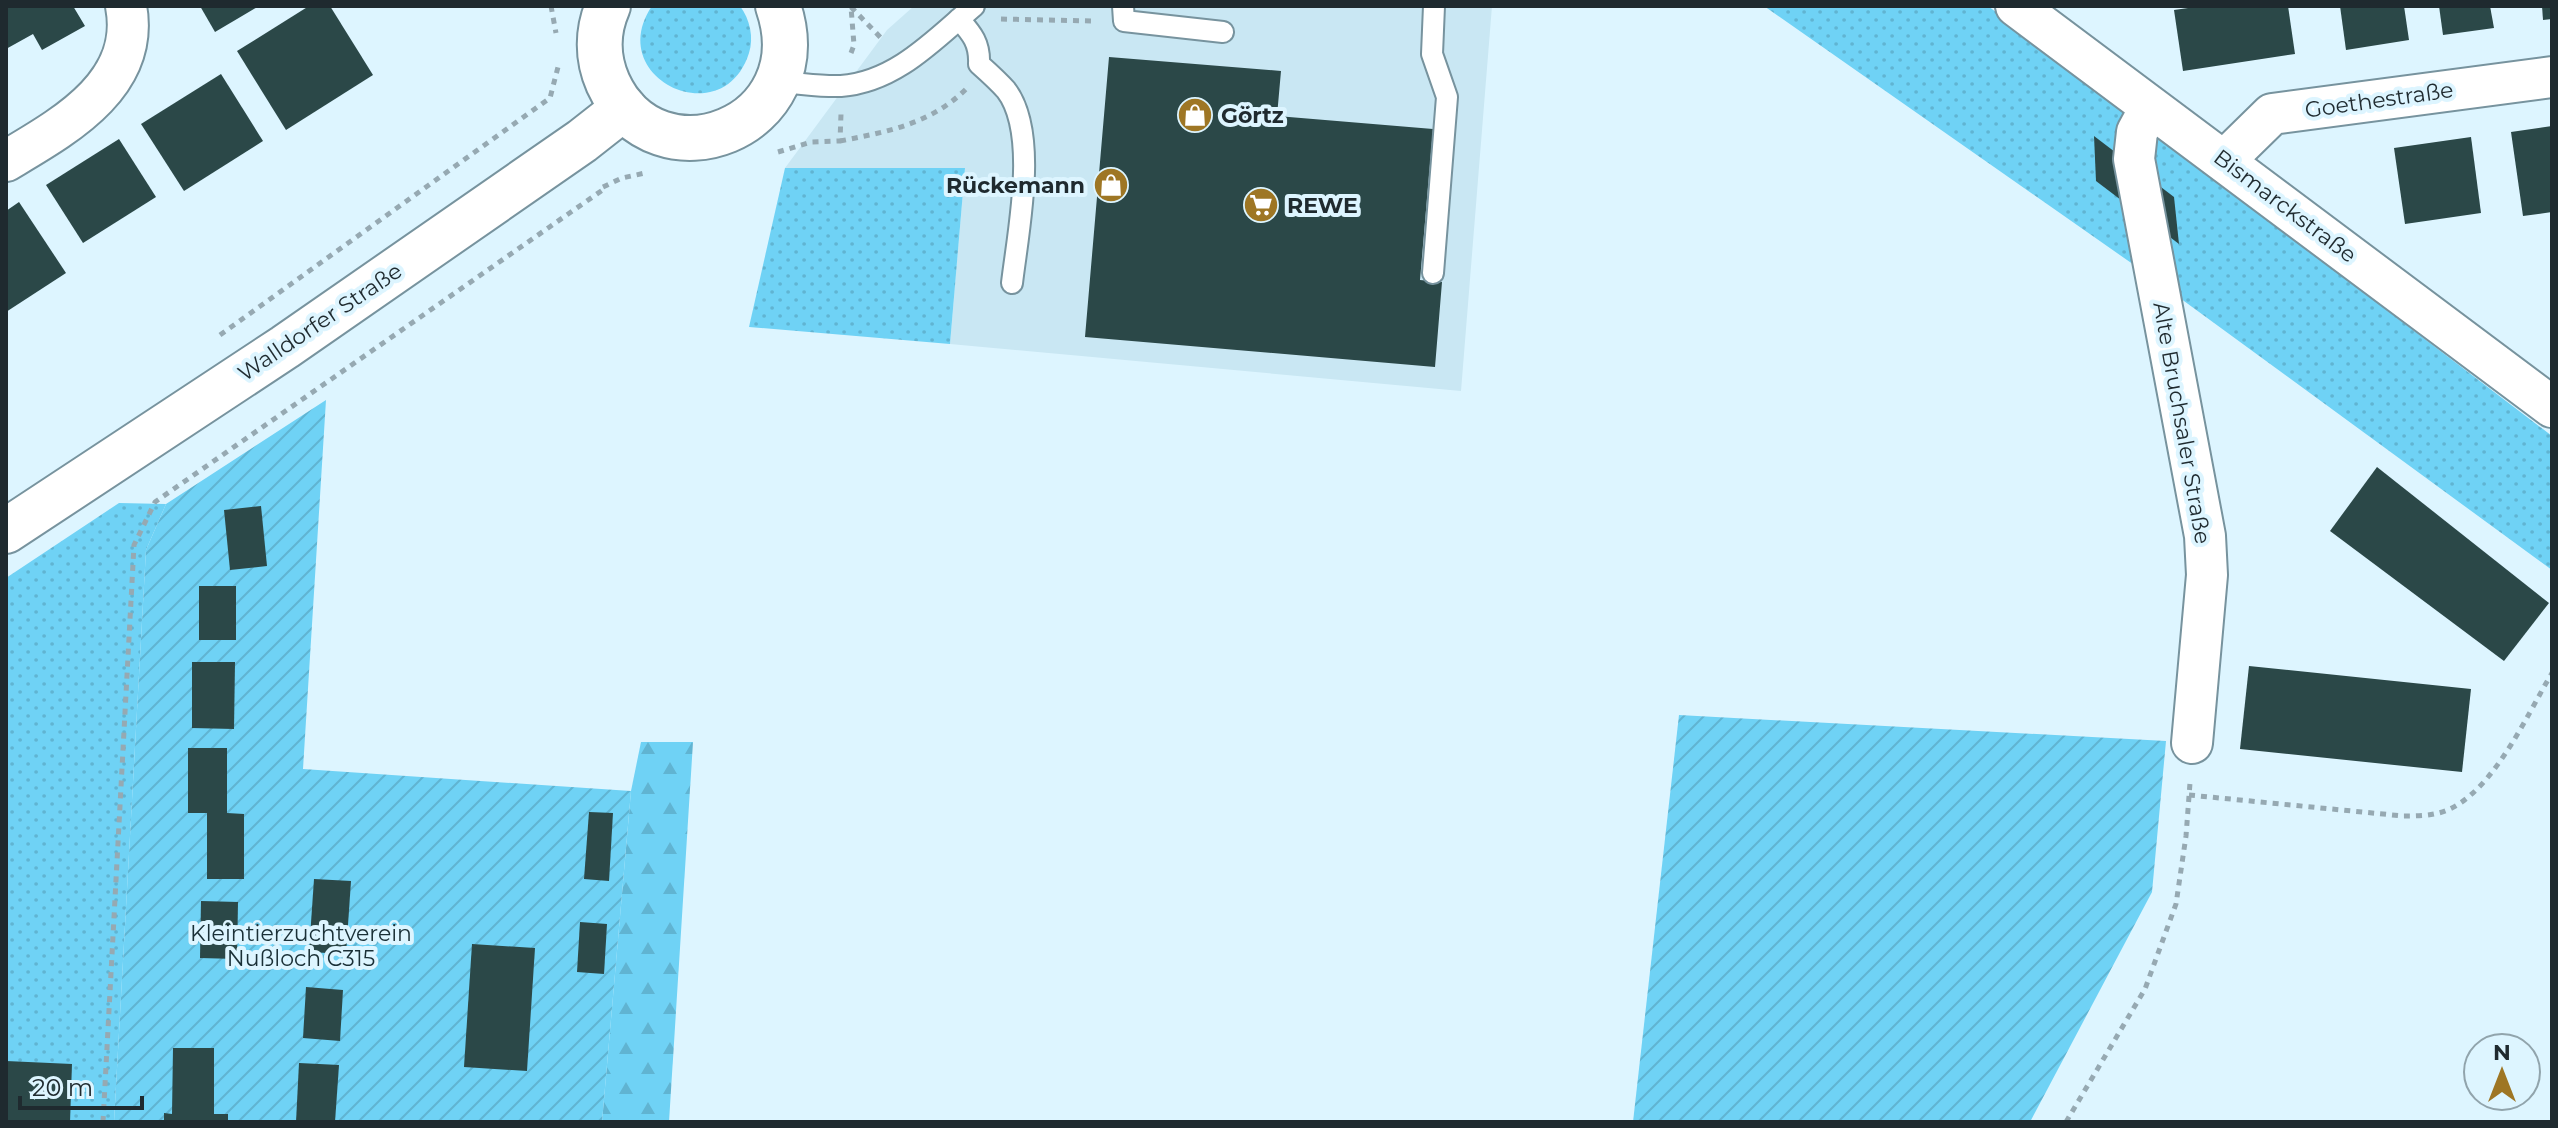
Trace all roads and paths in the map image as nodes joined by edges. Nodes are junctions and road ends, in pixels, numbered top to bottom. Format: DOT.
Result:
graph roads {
  1 [pos="126,6"];
  2 [pos="608,6"];
  3 [pos="778,6"];
  4 [pos="850,6"];
  5 [pos="1434,6"];
  6 [pos="966,12"];
  7 [pos="2039,13"];
  8 [pos="1123,14"];
  9 [pos="1223,32"];
  10 [pos="905,63"];
  11 [pos="979,64"];
  12 [pos="2552,77"];
  13 [pos="778,82"];
  14 [pos="550,98"];
  15 [pos="624,108"];
  16 [pos="2150,108"];
  17 [pos="840,141"];
  18 [pos="2225,160"];
  19 [pos="6,161"];
  20 [pos="604,189"];
  21 [pos="1433,273"];
  22 [pos="1012,283"];
  23 [pos="216,338"];
  24 [pos="2552,407"];
  25 [pos="8,530"];
  26 [pos="2552,673"];
  27 [pos="2192,743"];
  28 [pos="2189,795"];
  29 [pos="103,1122"];
  30 [pos="2066,1122"];
  1 -- 19 [label="street"];
  2 -- 15 [label="street"];
  3 -- 13 [label="street"];
  4 -- 10 [label="path"];
  5 -- 21 [label="lane"];
  6 -- 8 [label="path"];
  6 -- 10 [label="lane"];
  6 -- 11 [label="lane"];
  7 -- 16 [label="street, Bismarckstraße"];
  8 -- 9 [label="lane"];
  10 -- 13 [label="lane"];
  11 -- 17 [label="path"];
  11 -- 22 [label="lane"];
  12 -- 18 [label="street, Goethestraße"];
  13 -- 15 [label="street"];
  14 -- 23 [label="path"];
  15 -- 25 [label="street, Walldorfer Straße"];
  16 -- 18 [label="street, Bismarckstraße"];
  16 -- 27 [label="street, Alte Bruchsaler Straße"];
  18 -- 24 [label="street, Bismarckstraße"];
  20 -- 29 [label="path"];
  26 -- 28 [label="path"];
  27 -- 28 [label="path"];
  28 -- 30 [label="path"];
}
